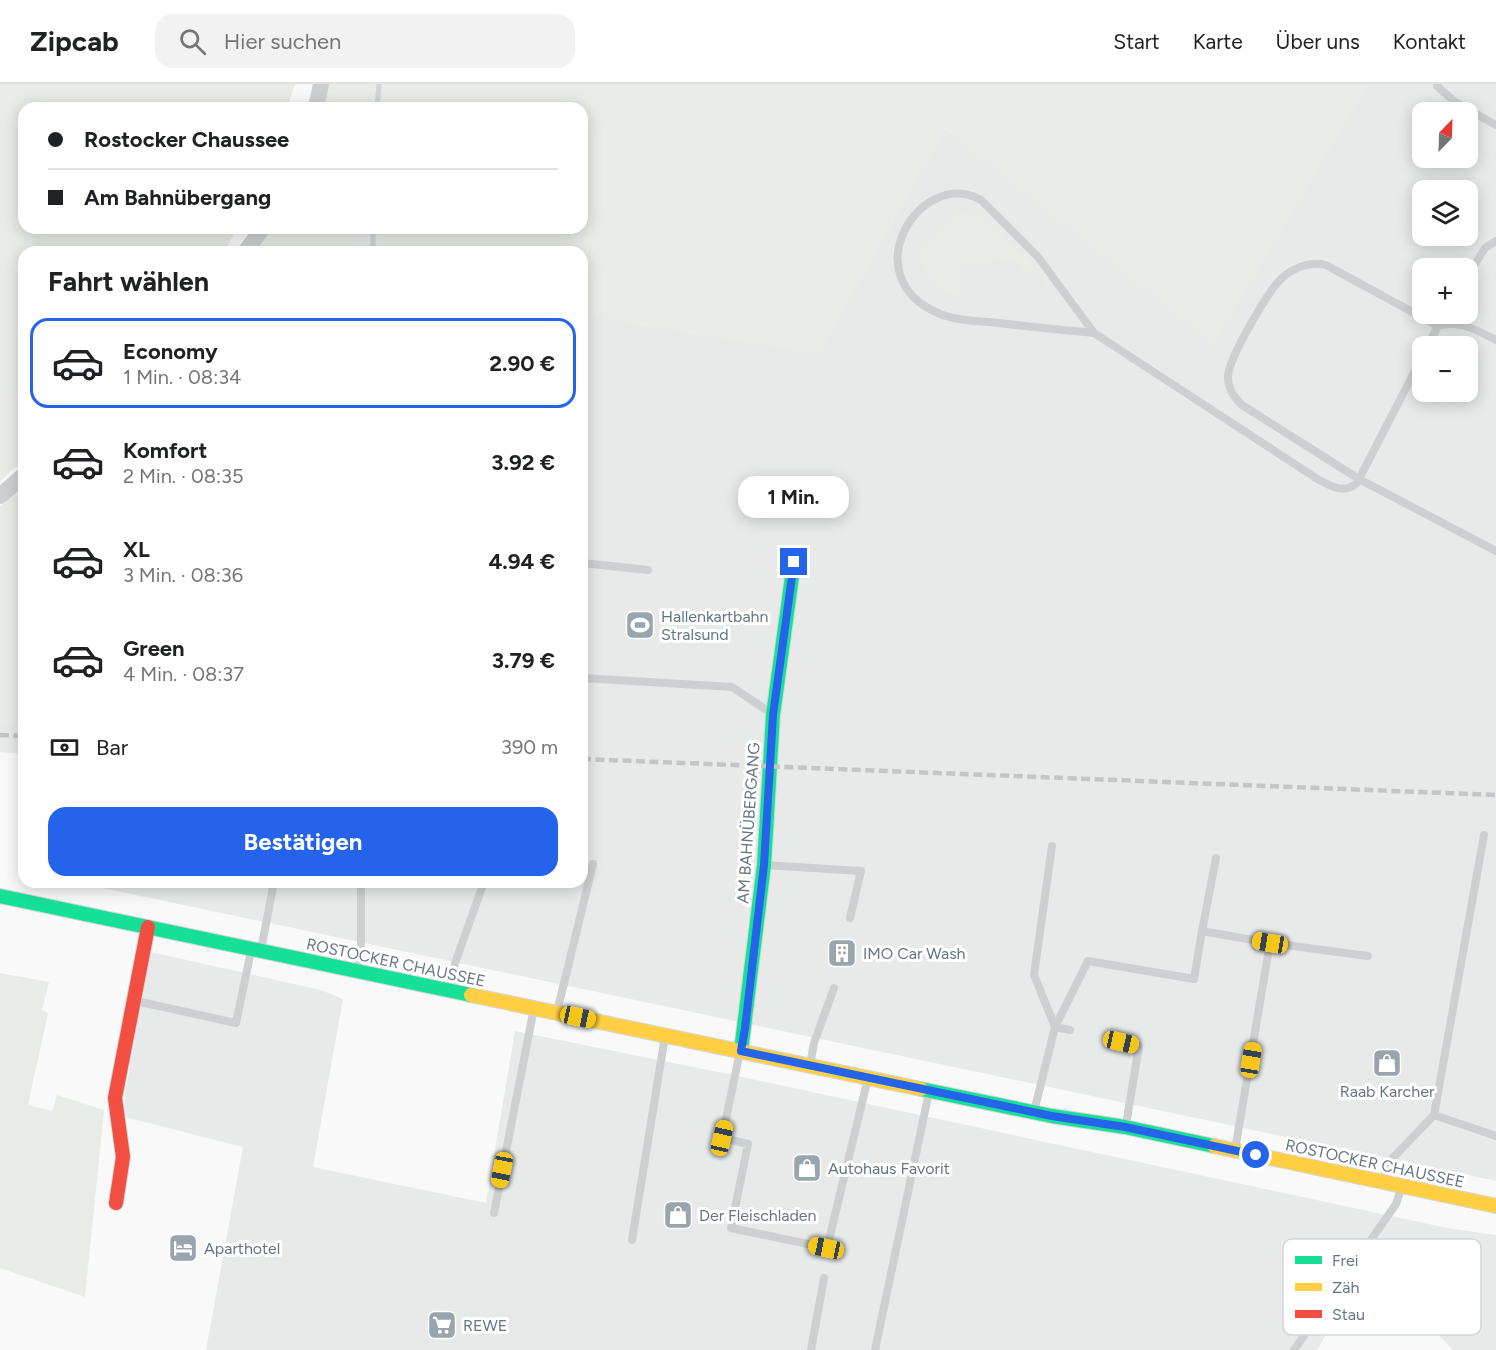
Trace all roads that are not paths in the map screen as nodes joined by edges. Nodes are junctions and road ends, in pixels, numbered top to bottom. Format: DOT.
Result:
graph roads {
  1 [pos="321,84"];
  2 [pos="1438,84"];
  3 [pos="317,102"];
  4 [pos="1496,125"];
  5 [pos="1496,241"];
  6 [pos="1478,259"];
  7 [pos="1438,326"];
  8 [pos="1094,333"];
  9 [pos="1433,336"];
  10 [pos="1496,340"];
  11 [pos="1412,376"];
  12 [pos="1359,479"];
  13 [pos="18,480"];
  14 [pos="0,496"];
  15 [pos="1496,551"];
  16 [pos="794,562"];
  17 [pos="588,564"];
  18 [pos="648,570"];
  19 [pos="588,678"];
  20 [pos="773,715"];
  21 [pos="1484,835"];
  22 [pos="1052,846"];
  23 [pos="1216,858"];
  24 [pos="593,864"];
  25 [pos="764,865"];
  26 [pos="588,885"];
  27 [pos="272,888"];
  28 [pos="358,888"];
  29 [pos="481,888"];
  30 [pos="587,888"];
  31 [pos="0,896"];
  32 [pos="850,918"];
  33 [pos="148,927"];
  34 [pos="1202,932"];
  35 [pos="1270,943"];
  36 [pos="256,950"];
  37 [pos="1368,956"];
  38 [pos="357,971"];
  39 [pos="834,988"];
  40 [pos="450,990"];
  41 [pos="132,1001"];
  42 [pos="534,1008"];
  43 [pos="557,1012"];
  44 [pos="1055,1027"];
  45 [pos="1070,1030"];
  46 [pos="665,1035"];
  47 [pos="1121,1042"];
  48 [pos="741,1051"];
  49 [pos="810,1065"];
  50 [pos="868,1077"];
  51 [pos="930,1090"];
  52 [pos="1034,1112"];
  53 [pos="1434,1115"];
  54 [pos="1125,1127"];
  55 [pos="1496,1136"];
  56 [pos="1235,1151"];
  57 [pos="1383,1181"];
  58 [pos="1402,1186"];
  59 [pos="116,1203"];
  60 [pos="1496,1206"];
  61 [pos="494,1213"];
  62 [pos="1372,1239"];
  63 [pos="632,1240"];
  64 [pos="824,1278"];
  65 [pos="1304,1335"];
  66 [pos="811,1350"];
  67 [pos="875,1350"];
  68 [pos="1294,1350"];
  1 -- 3 [label="street"];
  2 -- 4 [label="lane"];
  5 -- 6 [label="lane"];
  7 -- 9 [label="lane"];
  7 -- 10 [label="lane"];
  7 -- 12 [label="lane"];
  8 -- 8 [label="lane"];
  8 -- 12 [label="lane"];
  11 -- 12 [label="lane"];
  12 -- 15 [label="lane"];
  13 -- 14 [label="street"];
  16 -- 20 [label="main road, AM BAHNÜBERGANG"];
  17 -- 18 [label="lane"];
  19 -- 20 [label="lane"];
  20 -- 25 [label="main road, AM BAHNÜBERGANG"];
  21 -- 53 [label="lane"];
  22 -- 44 [label="lane"];
  23 -- 34 [label="lane"];
  24 -- 26 [label="lane"];
  25 -- 32 [label="lane"];
  25 -- 48 [label="main road, AM BAHNÜBERGANG"];
  27 -- 36 [label="lane"];
  28 -- 38 [label="lane"];
  29 -- 40 [label="lane"];
  30 -- 43 [label="lane"];
  31 -- 33 [label="main road, ROSTOCKER CHAUSSEE"];
  33 -- 36 [label="main road, ROSTOCKER CHAUSSEE"];
  33 -- 41 [label="main road"];
  34 -- 35 [label="lane"];
  34 -- 44 [label="lane"];
  35 -- 37 [label="lane"];
  35 -- 56 [label="lane"];
  36 -- 38 [label="main road, ROSTOCKER CHAUSSEE"];
  36 -- 41 [label="lane"];
  38 -- 40 [label="main road, ROSTOCKER CHAUSSEE"];
  39 -- 49 [label="lane"];
  40 -- 42 [label="main road, ROSTOCKER CHAUSSEE"];
  41 -- 59 [label="main road"];
  42 -- 43 [label="main road, ROSTOCKER CHAUSSEE"];
  42 -- 61 [label="lane"];
  43 -- 46 [label="main road, ROSTOCKER CHAUSSEE"];
  44 -- 45 [label="lane"];
  44 -- 52 [label="lane"];
  46 -- 48 [label="main road, ROSTOCKER CHAUSSEE"];
  46 -- 63 [label="lane"];
  47 -- 54 [label="lane"];
  48 -- 49 [label="main road, ROSTOCKER CHAUSSEE"];
  48 -- 50 [label="lane"];
  49 -- 50 [label="main road, ROSTOCKER CHAUSSEE"];
  50 -- 51 [label="main road, ROSTOCKER CHAUSSEE"];
  51 -- 52 [label="main road, ROSTOCKER CHAUSSEE"];
  51 -- 67 [label="lane"];
  52 -- 54 [label="main road, ROSTOCKER CHAUSSEE"];
  53 -- 55 [label="lane"];
  53 -- 57 [label="lane"];
  54 -- 56 [label="main road, ROSTOCKER CHAUSSEE"];
  56 -- 57 [label="main road, ROSTOCKER CHAUSSEE"];
  57 -- 58 [label="main road, ROSTOCKER CHAUSSEE"];
  58 -- 60 [label="main road, ROSTOCKER CHAUSSEE"];
  58 -- 62 [label="lane"];
  64 -- 66 [label="lane"];
  65 -- 68 [label="lane"];
}
